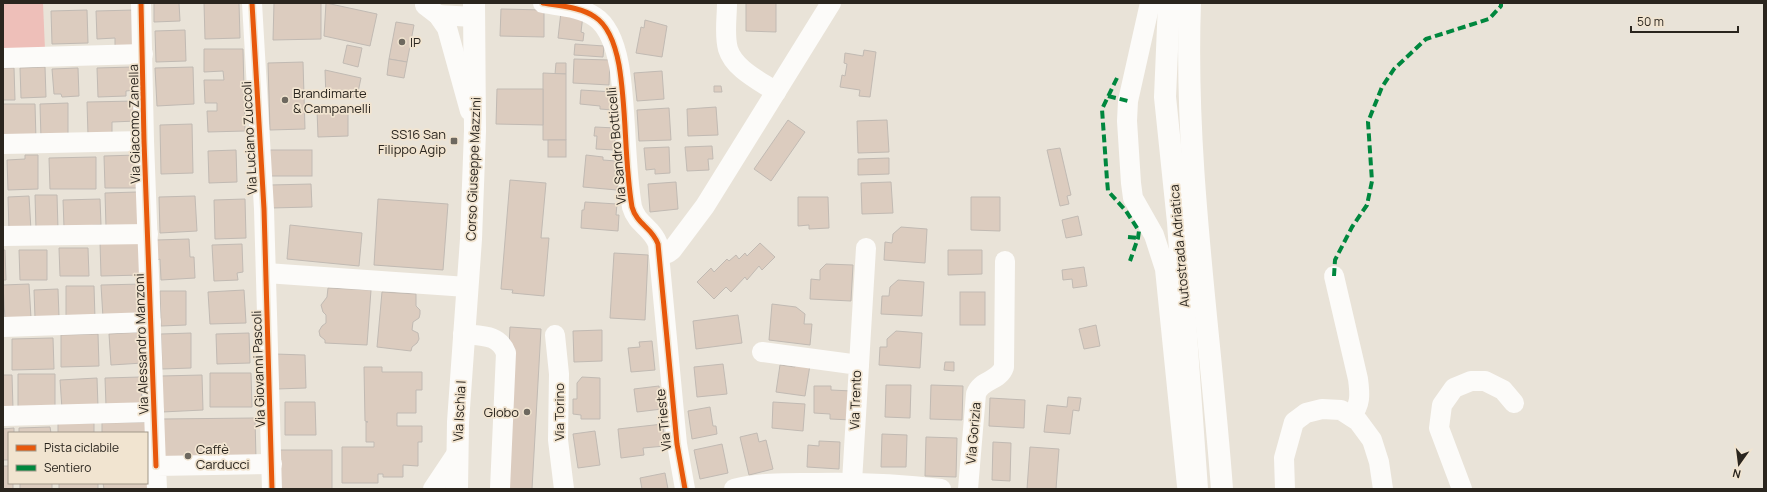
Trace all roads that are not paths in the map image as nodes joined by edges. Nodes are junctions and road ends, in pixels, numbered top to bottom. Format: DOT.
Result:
graph roads {
  1 [pos="142,3"];
  2 [pos="252,3"];
  3 [pos="543,3"];
  4 [pos="727,3"];
  5 [pos="831,3"];
  6 [pos="1150,3"];
  7 [pos="1169,3"];
  8 [pos="1190,3"];
  9 [pos="428,6"];
  10 [pos="474,10"];
  11 [pos="596,10"];
  12 [pos="143,54"];
  13 [pos="3,58"];
  14 [pos="776,92"];
  15 [pos="475,131"];
  16 [pos="144,141"];
  17 [pos="3,144"];
  18 [pos="3,236"];
  19 [pos="148,239"];
  20 [pos="866,248"];
  21 [pos="659,255"];
  22 [pos="1005,261"];
  23 [pos="266,273"];
  24 [pos="1334,276"];
  25 [pos="467,287"];
  26 [pos="150,322"];
  27 [pos="3,327"];
  28 [pos="463,334"];
  29 [pos="555,335"];
  30 [pos="667,349"];
  31 [pos="762,352"];
  32 [pos="859,365"];
  33 [pos="1514,403"];
  34 [pos="154,412"];
  35 [pos="3,416"];
  36 [pos="1351,416"];
  37 [pos="457,453"];
  38 [pos="272,464"];
  39 [pos="156,466"];
  40 [pos="852,482"];
  41 [pos="887,486"];
  42 [pos="157,489"];
  43 [pos="272,489"];
  44 [pos="433,489"];
  45 [pos="457,489"];
  46 [pos="500,489"];
  47 [pos="564,489"];
  48 [pos="685,489"];
  49 [pos="734,489"];
  50 [pos="941,489"];
  51 [pos="968,489"];
  52 [pos="1187,489"];
  53 [pos="1197,489"];
  54 [pos="1222,489"];
  55 [pos="1285,489"];
  56 [pos="1383,489"];
  57 [pos="1462,489"];
  1 -- 12 [label="street, Via Giacomo Zanella"];
  2 -- 23 [label="street, Via Luciano Zuccoli"];
  3 -- 11 [label="street, Via Sandro Botticelli"];
  4 -- 14 [label="street"];
  5 -- 14 [label="street"];
  6 -- 52 [label="street"];
  7 -- 53 [label="main road, Autostrada Adriatica"];
  8 -- 54 [label="main road, Autostrada Adriatica"];
  9 -- 10 [label="street"];
  9 -- 15 [label="street"];
  10 -- 15 [label="main road, Corso Giuseppe Mazzini"];
  11 -- 21 [label="street, Via Sandro Botticelli"];
  12 -- 13 [label="street"];
  12 -- 16 [label="street, Via Giacomo Zanella"];
  14 -- 21 [label="street"];
  15 -- 25 [label="main road, Corso Giuseppe Mazzini"];
  16 -- 17 [label="street"];
  16 -- 19 [label="street, Via Giacomo Zanella"];
  18 -- 19 [label="street"];
  19 -- 26 [label="street, Via Alessandro Manzoni"];
  20 -- 32 [label="street"];
  21 -- 30 [label="street, Via Sandro Botticelli"];
  22 -- 51 [label="street, Via Gorizia"];
  23 -- 25 [label="street"];
  23 -- 38 [label="street, Via Giovanni Pascoli"];
  24 -- 36 [label="street"];
  25 -- 28 [label="main road, Corso Giuseppe Mazzini"];
  26 -- 27 [label="street"];
  26 -- 34 [label="street, Via Alessandro Manzoni"];
  28 -- 37 [label="main road, Via Ischia I"];
  28 -- 46 [label="street"];
  29 -- 47 [label="street, Via Torino"];
  30 -- 48 [label="street, Via Trieste"];
  31 -- 32 [label="street, Via Trento"];
  32 -- 40 [label="street, Via Trento"];
  33 -- 57 [label="street"];
  34 -- 35 [label="street"];
  34 -- 39 [label="street, Via Alessandro Manzoni"];
  36 -- 55 [label="street"];
  36 -- 56 [label="street"];
  37 -- 44 [label="street"];
  37 -- 45 [label="main road, Via Ischia I"];
  38 -- 39 [label="street"];
  38 -- 43 [label="street, Via Giovanni Pascoli"];
  39 -- 42 [label="street, Via Alessandro Manzoni"];
  40 -- 41 [label="street"];
  40 -- 49 [label="street"];
  41 -- 50 [label="street"];
}
